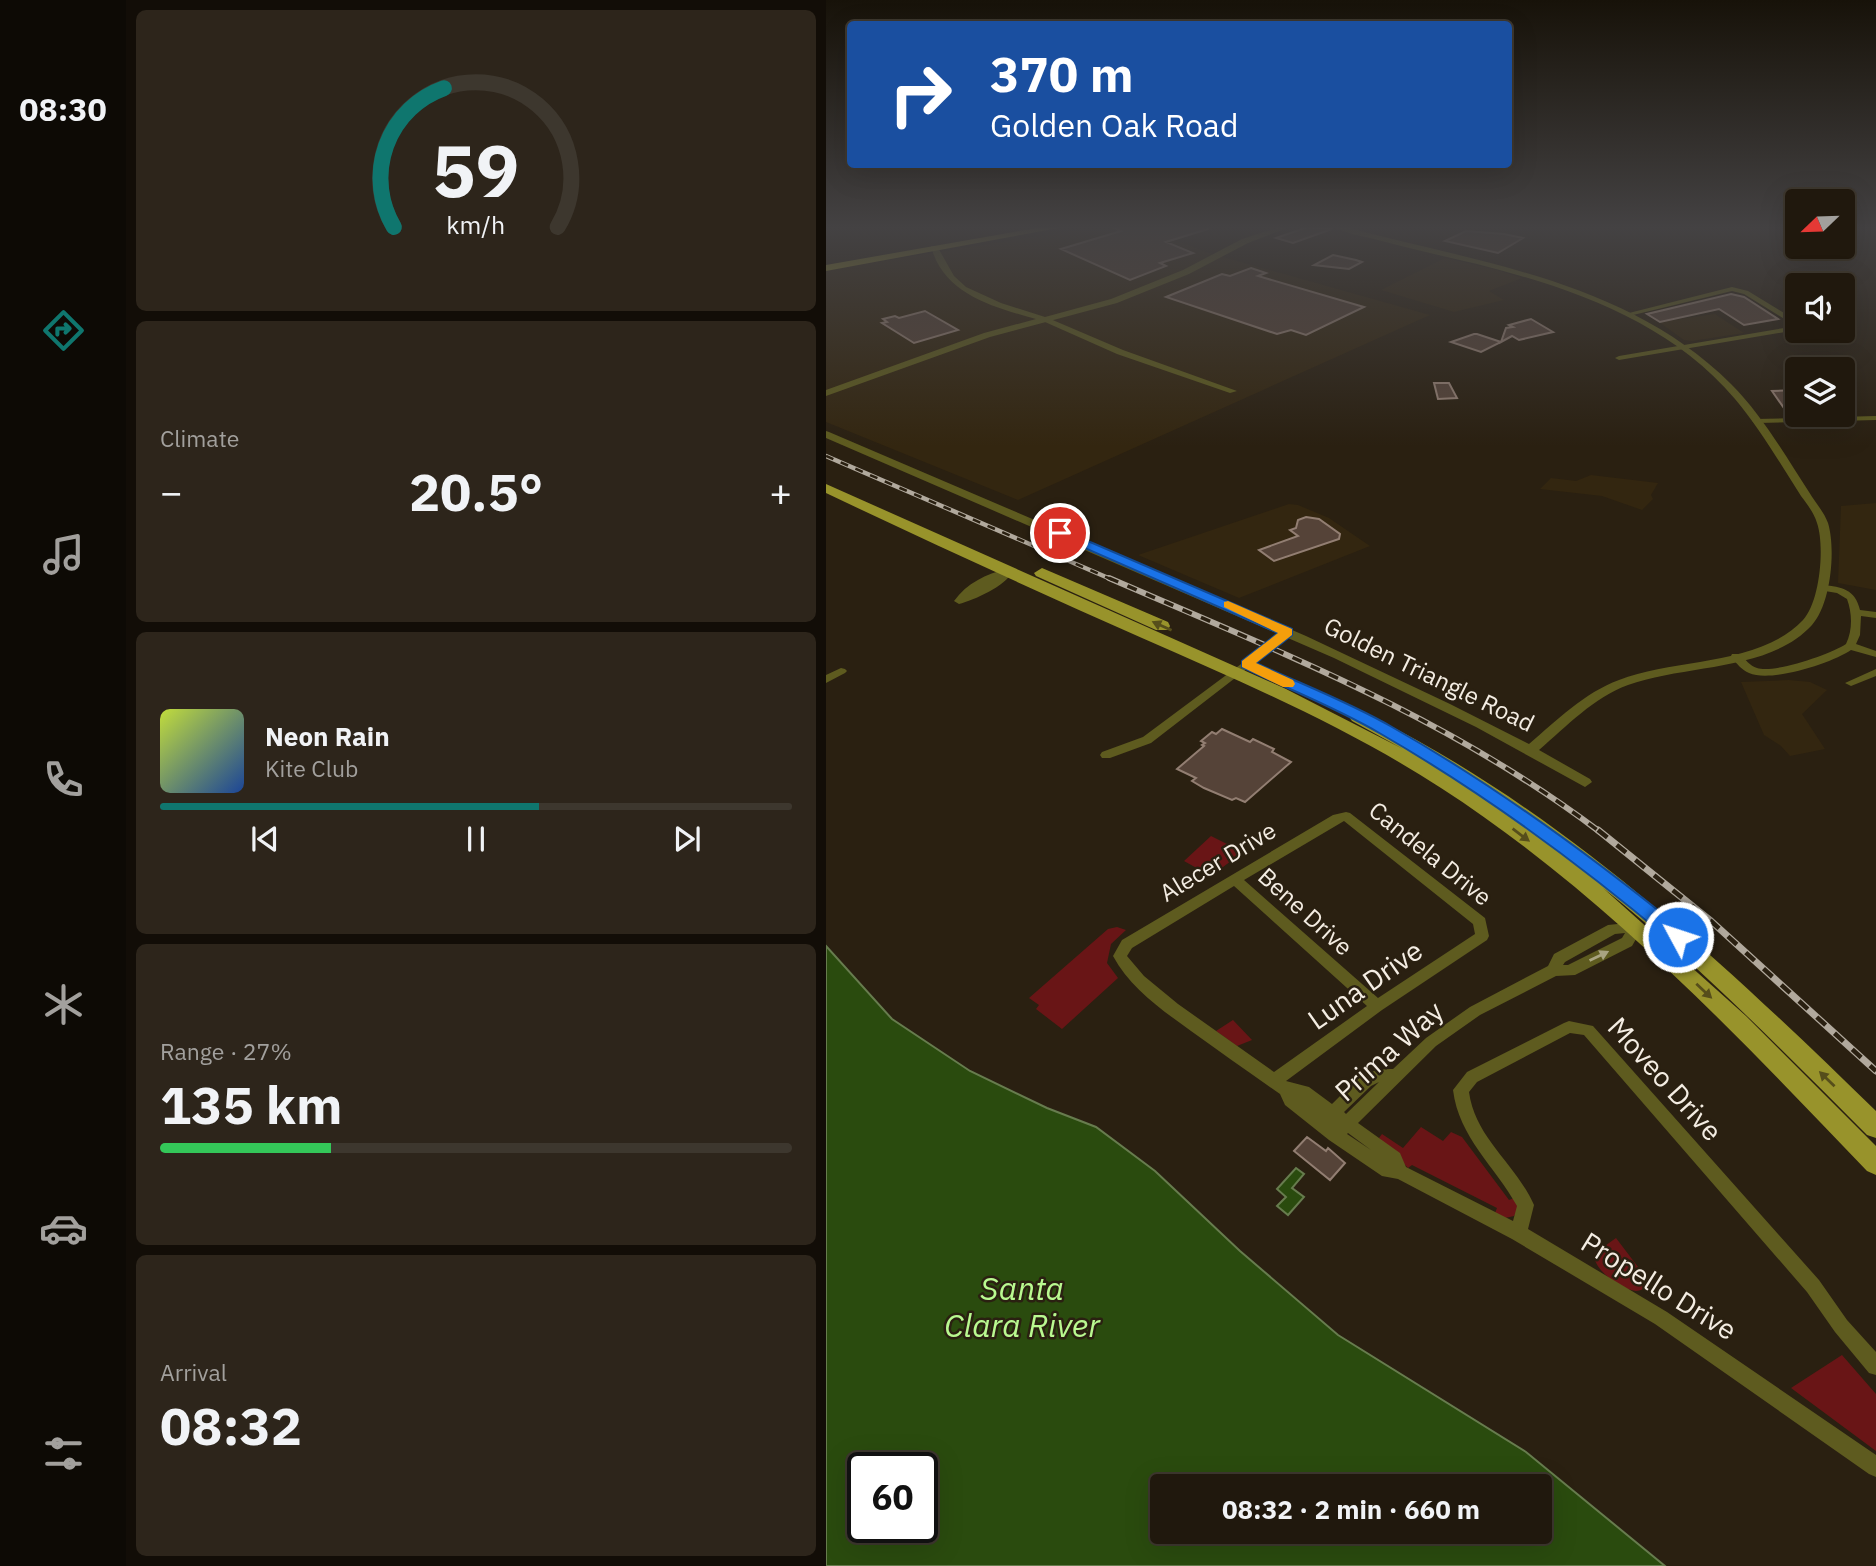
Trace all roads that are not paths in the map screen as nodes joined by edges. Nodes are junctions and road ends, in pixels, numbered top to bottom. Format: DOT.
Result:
graph roads {
  1 [pos="991,300"];
  2 [pos="1116,300"];
  3 [pos="1597,300"];
  4 [pos="1686,300"];
  5 [pos="1757,300"];
  6 [pos="1629,314"];
  7 [pos="1785,318"];
  8 [pos="1048,320"];
  9 [pos="1785,328"];
  10 [pos="1684,347"];
  11 [pos="1619,358"];
  12 [pos="1233,391"];
  13 [pos="826,393"];
  14 [pos="1876,418"];
  15 [pos="1756,421"];
  16 [pos="826,435"];
  17 [pos="826,474"];
  18 [pos="826,488"];
  19 [pos="916,516"];
  20 [pos="1007,572"];
  21 [pos="1823,588"];
  22 [pos="1087,592"];
  23 [pos="1854,612"];
  24 [pos="1876,615"];
  25 [pos="1287,632"];
  26 [pos="1850,646"];
  27 [pos="1876,654"];
  28 [pos="1736,656"];
  29 [pos="1241,668"];
  30 [pos="841,671"];
  31 [pos="1876,672"];
  32 [pos="826,680"];
  33 [pos="1851,683"];
  34 [pos="1530,750"];
  35 [pos="1106,755"];
  36 [pos="1585,782"];
  37 [pos="1346,816"];
  38 [pos="1234,879"];
  39 [pos="1646,923"];
  40 [pos="1483,929"];
  41 [pos="1120,956"];
  42 [pos="1377,1006"];
  43 [pos="1280,1085"];
  44 [pos="1334,1124"];
  45 [pos="1876,1127"];
  46 [pos="1876,1163"];
  47 [pos="1400,1172"];
  48 [pos="1518,1233"];
  49 [pos="1876,1366"];
  50 [pos="1876,1467"];
  1 -- 8 [label="street"];
  2 -- 8 [label="street"];
  3 -- 6 [label="street"];
  4 -- 6 [label="street"];
  5 -- 7 [label="street"];
  6 -- 10 [label="street"];
  8 -- 12 [label="street"];
  8 -- 13 [label="street"];
  9 -- 10 [label="street"];
  10 -- 11 [label="street"];
  10 -- 15 [label="street"];
  14 -- 15 [label="street"];
  15 -- 21 [label="street"];
  16 -- 25 [label="street, Golden Triangle Road"];
  17 -- 19 [label="main road"];
  18 -- 20 [label="main road"];
  19 -- 20 [label="main road"];
  19 -- 22 [label="main road"];
  20 -- 22 [label="main road"];
  20 -- 29 [label="main road"];
  21 -- 23 [label="street"];
  21 -- 28 [label="street"];
  29 -- 22 [label="main road, one-way"];
  23 -- 24 [label="street"];
  23 -- 26 [label="street"];
  25 -- 29 [label="street"];
  25 -- 34 [label="street, Golden Triangle Road"];
  26 -- 27 [label="street"];
  26 -- 28 [label="street"];
  28 -- 34 [label="street"];
  29 -- 35 [label="street"];
  29 -- 39 [label="main road"];
  30 -- 32 [label="street"];
  31 -- 33 [label="street"];
  34 -- 36 [label="street, Golden Triangle Road"];
  37 -- 38 [label="street, Alecer Drive"];
  37 -- 40 [label="street, Candela Drive"];
  38 -- 41 [label="street, Alecer Drive"];
  38 -- 42 [label="street, Bene Drive"];
  39 -- 44 [label="street, Prima Way"];
  45 -- 39 [label="main road, one-way"];
  39 -- 46 [label="main road, one-way"];
  40 -- 42 [label="street, Luna Drive"];
  41 -- 43 [label="street, Propello Drive"];
  42 -- 43 [label="street, Luna Drive"];
  43 -- 44 [label="street, Propello Drive"];
  44 -- 47 [label="street, Propello Drive"];
  47 -- 48 [label="street, Propello Drive"];
  48 -- 49 [label="street, Moveo Drive"];
  48 -- 50 [label="street, Propello Drive"];
}
